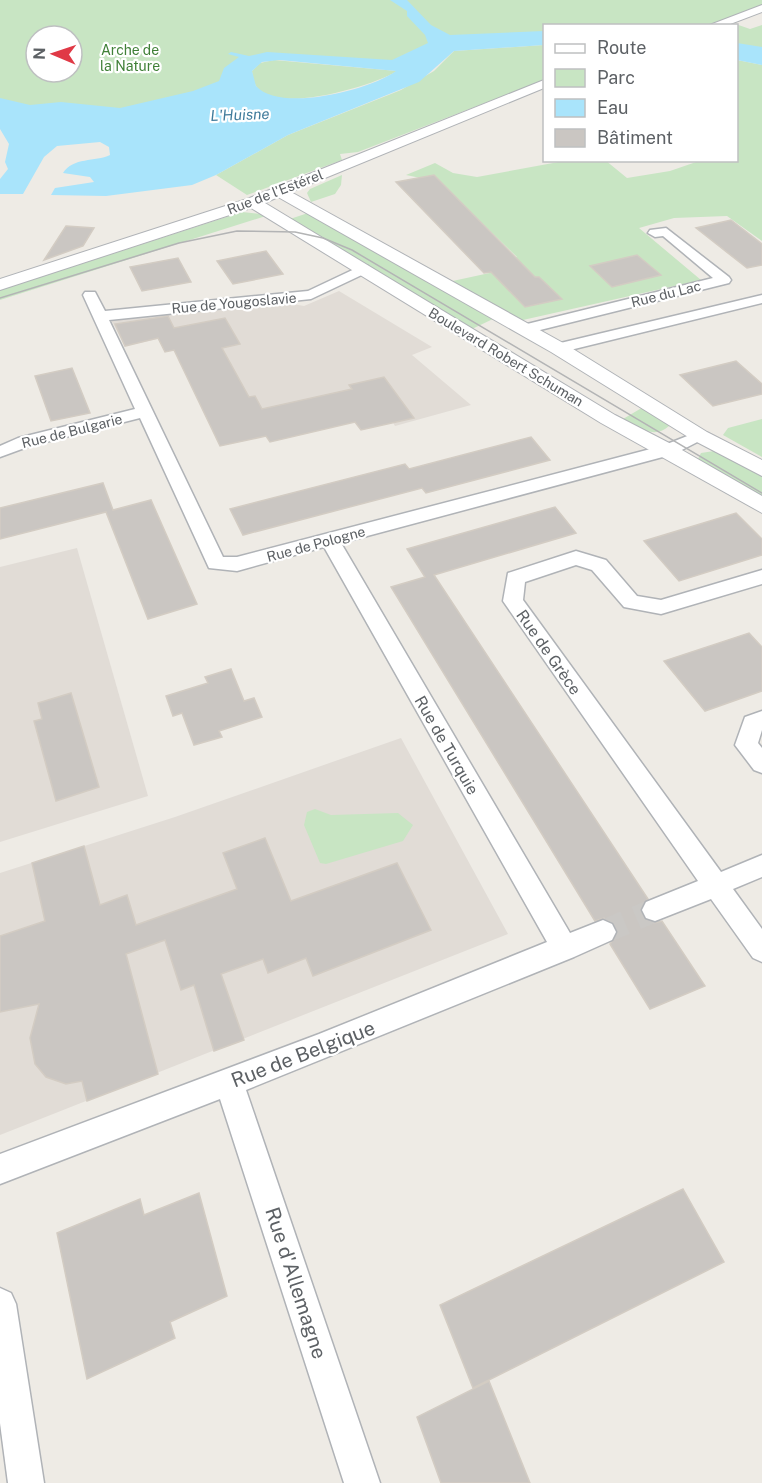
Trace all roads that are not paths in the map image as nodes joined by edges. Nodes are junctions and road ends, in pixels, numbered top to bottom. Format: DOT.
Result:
graph roads {
  1 [pos="762,8"];
  2 [pos="719,24"];
  3 [pos="543,84"];
  4 [pos="278,191"];
  5 [pos="253,202"];
  6 [pos="655,233"];
  7 [pos="363,269"];
  8 [pos="0,285"];
  9 [pos="90,295"];
  10 [pos="762,299"];
  11 [pos="99,316"];
  12 [pos="524,329"];
  13 [pos="558,348"];
  14 [pos="145,412"];
  15 [pos="700,436"];
  16 [pos="668,450"];
  17 [pos="0,452"];
  18 [pos="762,469"];
  19 [pos="762,506"];
  20 [pos="330,541"];
  21 [pos="762,577"];
  22 [pos="762,720"];
  23 [pos="762,764"];
  24 [pos="762,866"];
  25 [pos="715,885"];
  26 [pos="655,910"];
  27 [pos="603,932"];
  28 [pos="565,949"];
  29 [pos="762,950"];
  30 [pos="229,1082"];
  31 [pos="0,1169"];
  32 [pos="0,1304"];
  33 [pos="26,1483"];
  34 [pos="362,1483"];
  1 -- 2 [label="street"];
  3 -- 4 [label="street, Rue de l'Estérel"];
  4 -- 5 [label="street, Rue de l'Estérel"];
  4 -- 12 [label="street, Boulevard Robert Schuman"];
  5 -- 7 [label="street, Boulevard Robert Schuman"];
  5 -- 8 [label="street, Rue de l'Estérel"];
  6 -- 12 [label="street, Rue du Lac"];
  7 -- 11 [label="street, Rue de Yougoslavie"];
  7 -- 16 [label="street, Boulevard Robert Schuman"];
  9 -- 11 [label="street, Rue de Pologne"];
  10 -- 13 [label="street, Rue du Lac"];
  11 -- 14 [label="street, Rue de Pologne"];
  12 -- 13 [label="street, Boulevard Robert Schuman"];
  13 -- 15 [label="street, Boulevard Robert Schuman"];
  14 -- 17 [label="street, Rue de Bulgarie"];
  14 -- 20 [label="street, Rue de Pologne"];
  15 -- 16 [label="street, Rue de Pologne"];
  15 -- 18 [label="street, Boulevard Robert Schuman"];
  16 -- 19 [label="street, Boulevard Robert Schuman"];
  16 -- 20 [label="street, Rue de Pologne"];
  20 -- 28 [label="street, Rue de Turquie"];
  21 -- 25 [label="street, Rue de Grèce"];
  22 -- 23 [label="street"];
  24 -- 25 [label="street"];
  25 -- 26 [label="street"];
  25 -- 29 [label="street"];
  27 -- 28 [label="street, Rue de Belgique"];
  28 -- 30 [label="street, Rue de Belgique"];
  30 -- 31 [label="street, Rue de Belgique"];
  30 -- 34 [label="street, Rue d'Allemagne"];
  32 -- 33 [label="street"];
}
